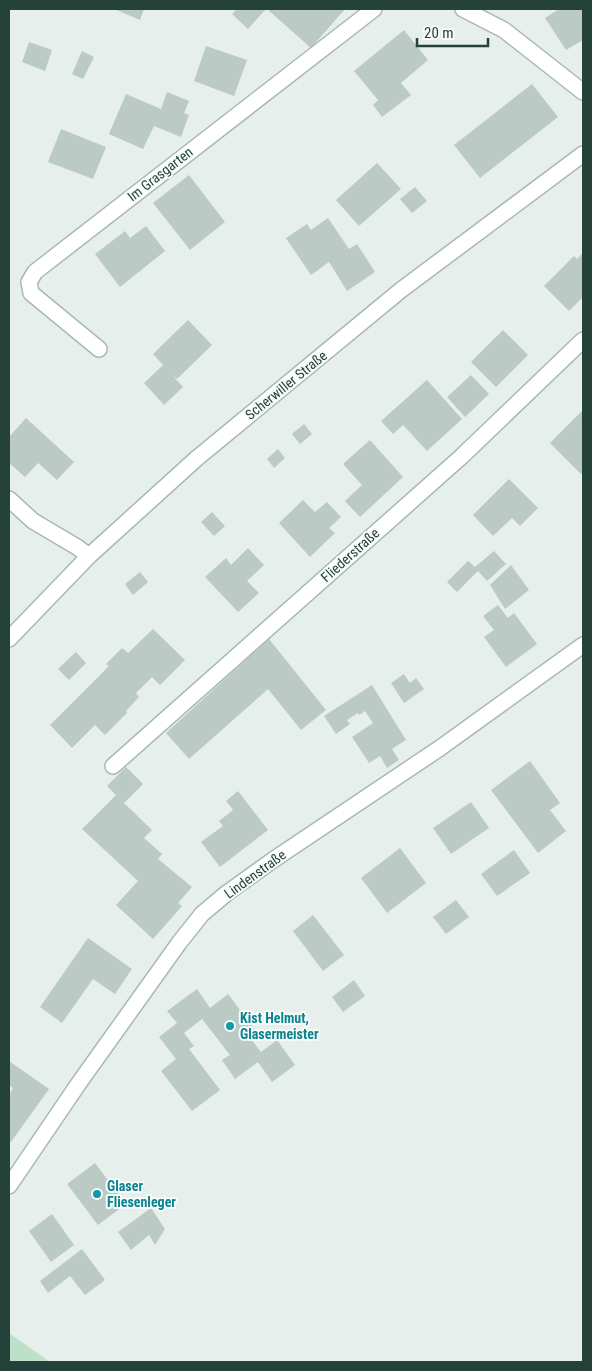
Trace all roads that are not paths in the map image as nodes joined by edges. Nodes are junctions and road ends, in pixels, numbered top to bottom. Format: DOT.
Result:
graph roads {
  1 [pos="374,9"];
  2 [pos="463,9"];
  3 [pos="583,92"];
  4 [pos="583,154"];
  5 [pos="583,340"];
  6 [pos="99,349"];
  7 [pos="9,499"];
  8 [pos="89,556"];
  9 [pos="9,639"];
  10 [pos="583,645"];
  11 [pos="113,766"];
  12 [pos="9,1186"];
  1 -- 6 [label="street, Im Grasgarten"];
  2 -- 3 [label="street"];
  4 -- 8 [label="street, Scherwiller Straße"];
  5 -- 11 [label="street, Fliederstraße"];
  7 -- 8 [label="street"];
  8 -- 9 [label="street, Scherwiller Straße"];
  10 -- 12 [label="street, Lindenstraße"];
}
